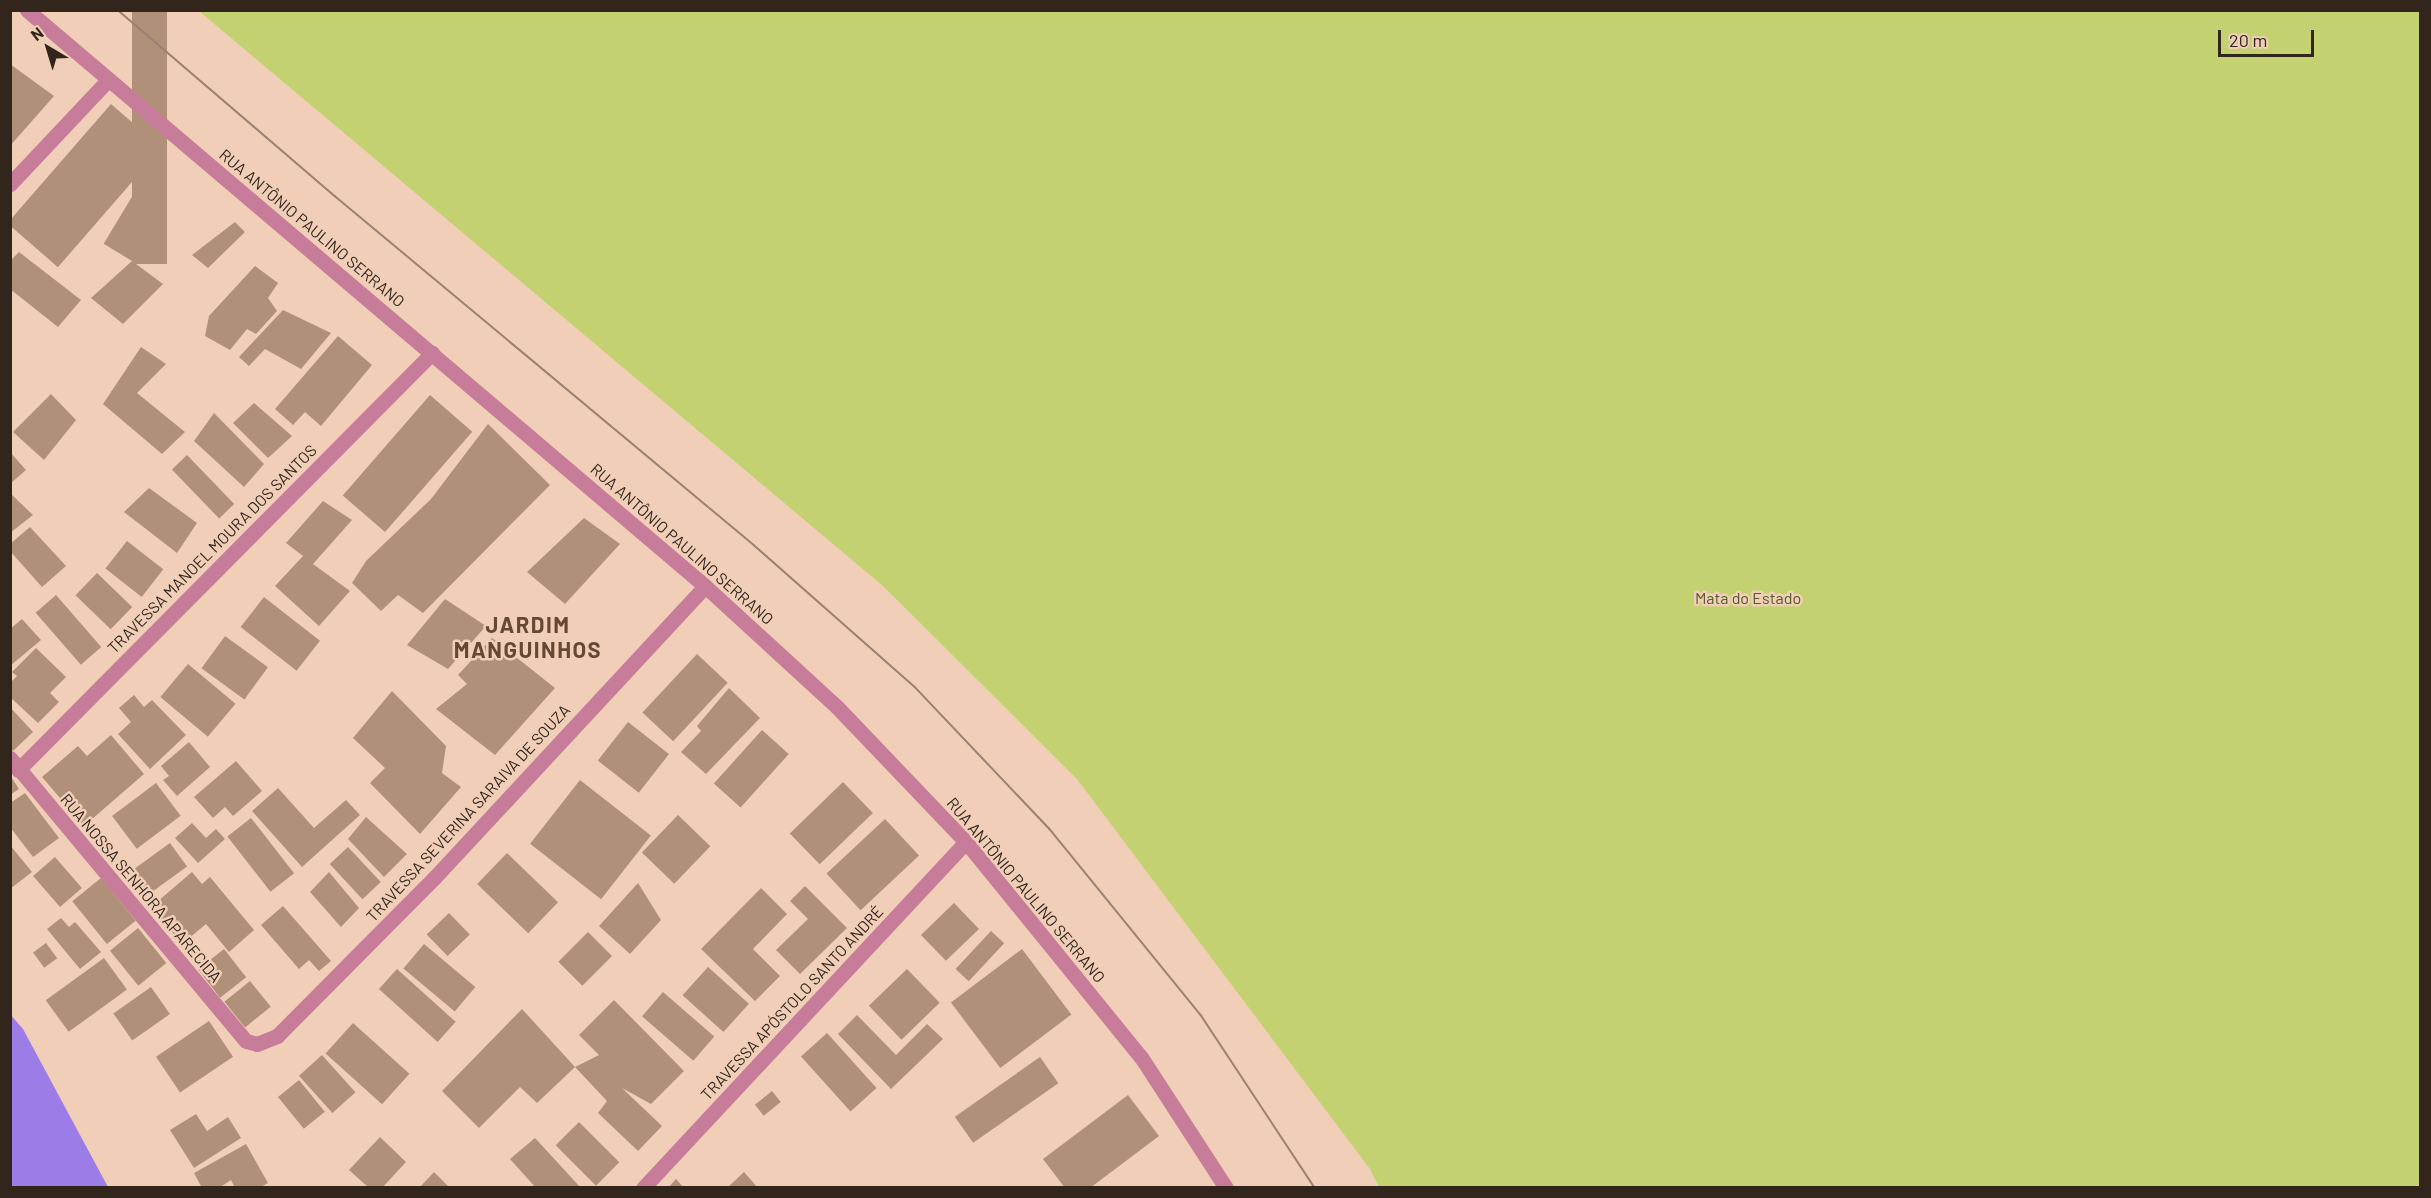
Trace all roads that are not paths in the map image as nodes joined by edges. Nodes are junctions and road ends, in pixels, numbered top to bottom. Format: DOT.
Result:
graph roads {
  1 [pos="27,10"];
  2 [pos="108,80"];
  3 [pos="10,184"];
  4 [pos="432,353"];
  5 [pos="705,586"];
  6 [pos="14,764"];
  7 [pos="966,842"];
  8 [pos="246,1041"];
  9 [pos="643,1188"];
  10 [pos="1226,1188"];
  1 -- 2 [label="street, RUA ANTÔNIO PAULINO SERRANO"];
  2 -- 3 [label="street"];
  2 -- 4 [label="street, RUA ANTÔNIO PAULINO SERRANO"];
  4 -- 5 [label="street, RUA ANTÔNIO PAULINO SERRANO"];
  4 -- 6 [label="street, TRAVESSA MANOEL MOURA DOS SANTOS"];
  5 -- 7 [label="street, RUA ANTÔNIO PAULINO SERRANO"];
  5 -- 8 [label="street, TRAVESSA SEVERINA SARAIVA DE SOUZA"];
  6 -- 8 [label="street, RUA NOSSA SENHORA APARECIDA"];
  7 -- 9 [label="street, TRAVESSA APÓSTOLO SANTO ANDRÉ"];
  7 -- 10 [label="street, RUA ANTÔNIO PAULINO SERRANO"];
}
